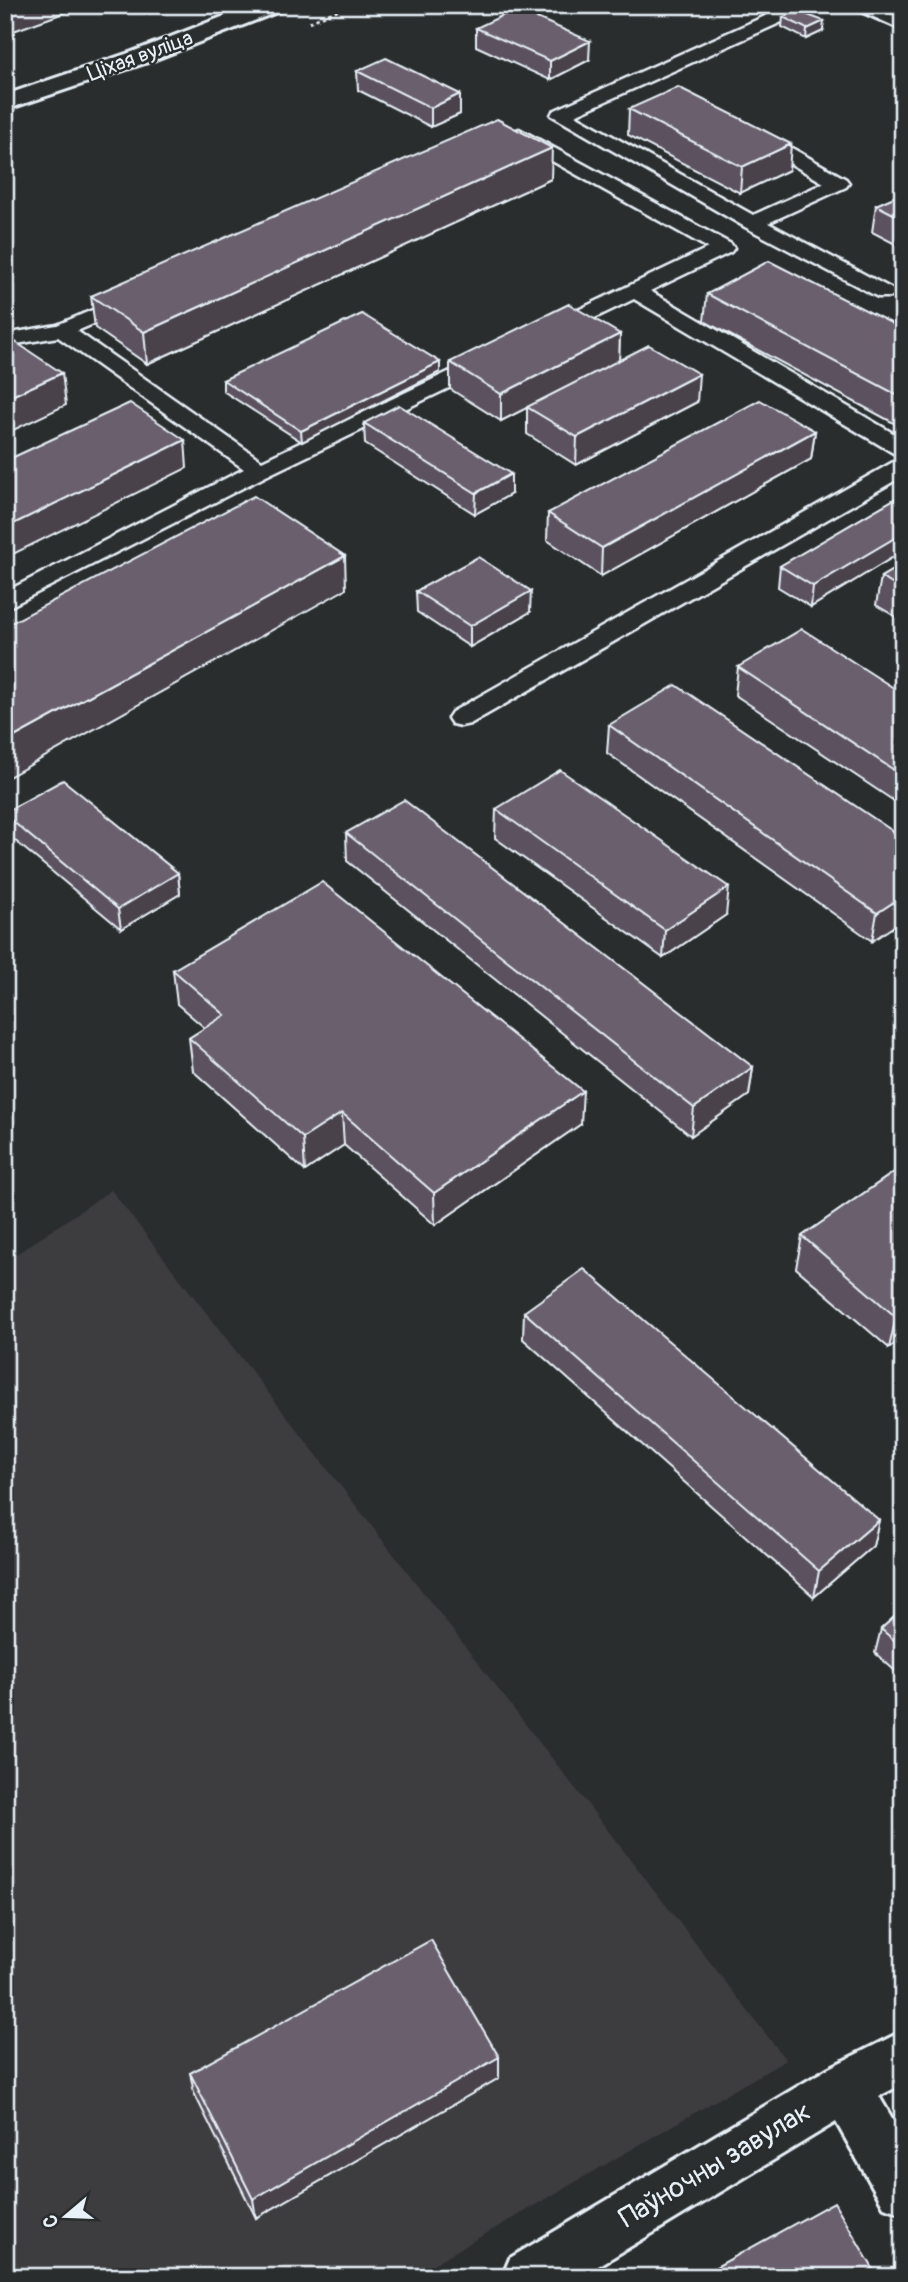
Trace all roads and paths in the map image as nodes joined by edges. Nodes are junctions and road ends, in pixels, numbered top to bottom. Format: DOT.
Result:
graph roads {
  1 [pos="274,5"];
  2 [pos="804,5"];
  3 [pos="866,5"];
  4 [pos="903,23"];
  5 [pos="650,76"];
  6 [pos="674,89"];
  7 [pos="5,103"];
  8 [pos="733,123"];
  9 [pos="752,223"];
  10 [pos="635,290"];
  11 [pos="885,293"];
  12 [pos="62,330"];
  13 [pos="5,340"];
  14 [pos="156,397"];
  15 [pos="131,409"];
  16 [pos="903,449"];
  17 [pos="903,466"];
  18 [pos="260,470"];
  19 [pos="5,602"];
  20 [pos="461,718"];
  21 [pos="903,2056"];
  22 [pos="845,2087"];
  23 [pos="903,2189"];
  24 [pos="529,2277"];
  1 -- 7 [label="street, Ціхая вуліца"];
  2 -- 5 [label="lane"];
  3 -- 4 [label="street"];
  5 -- 6 [label="lane"];
  5 -- 9 [label="lane"];
  8 -- 9 [label="lane"];
  9 -- 11 [label="lane"];
  10 -- 12 [label="lane"];
  10 -- 16 [label="lane"];
  10 -- 18 [label="lane"];
  12 -- 13 [label="lane"];
  12 -- 14 [label="lane"];
  14 -- 15 [label="lane"];
  14 -- 18 [label="lane"];
  17 -- 20 [label="lane"];
  18 -- 19 [label="lane"];
  21 -- 22 [label="street, Паўночны завулак"];
  22 -- 23 [label="street"];
  22 -- 24 [label="street, Паўночны завулак"];
}
